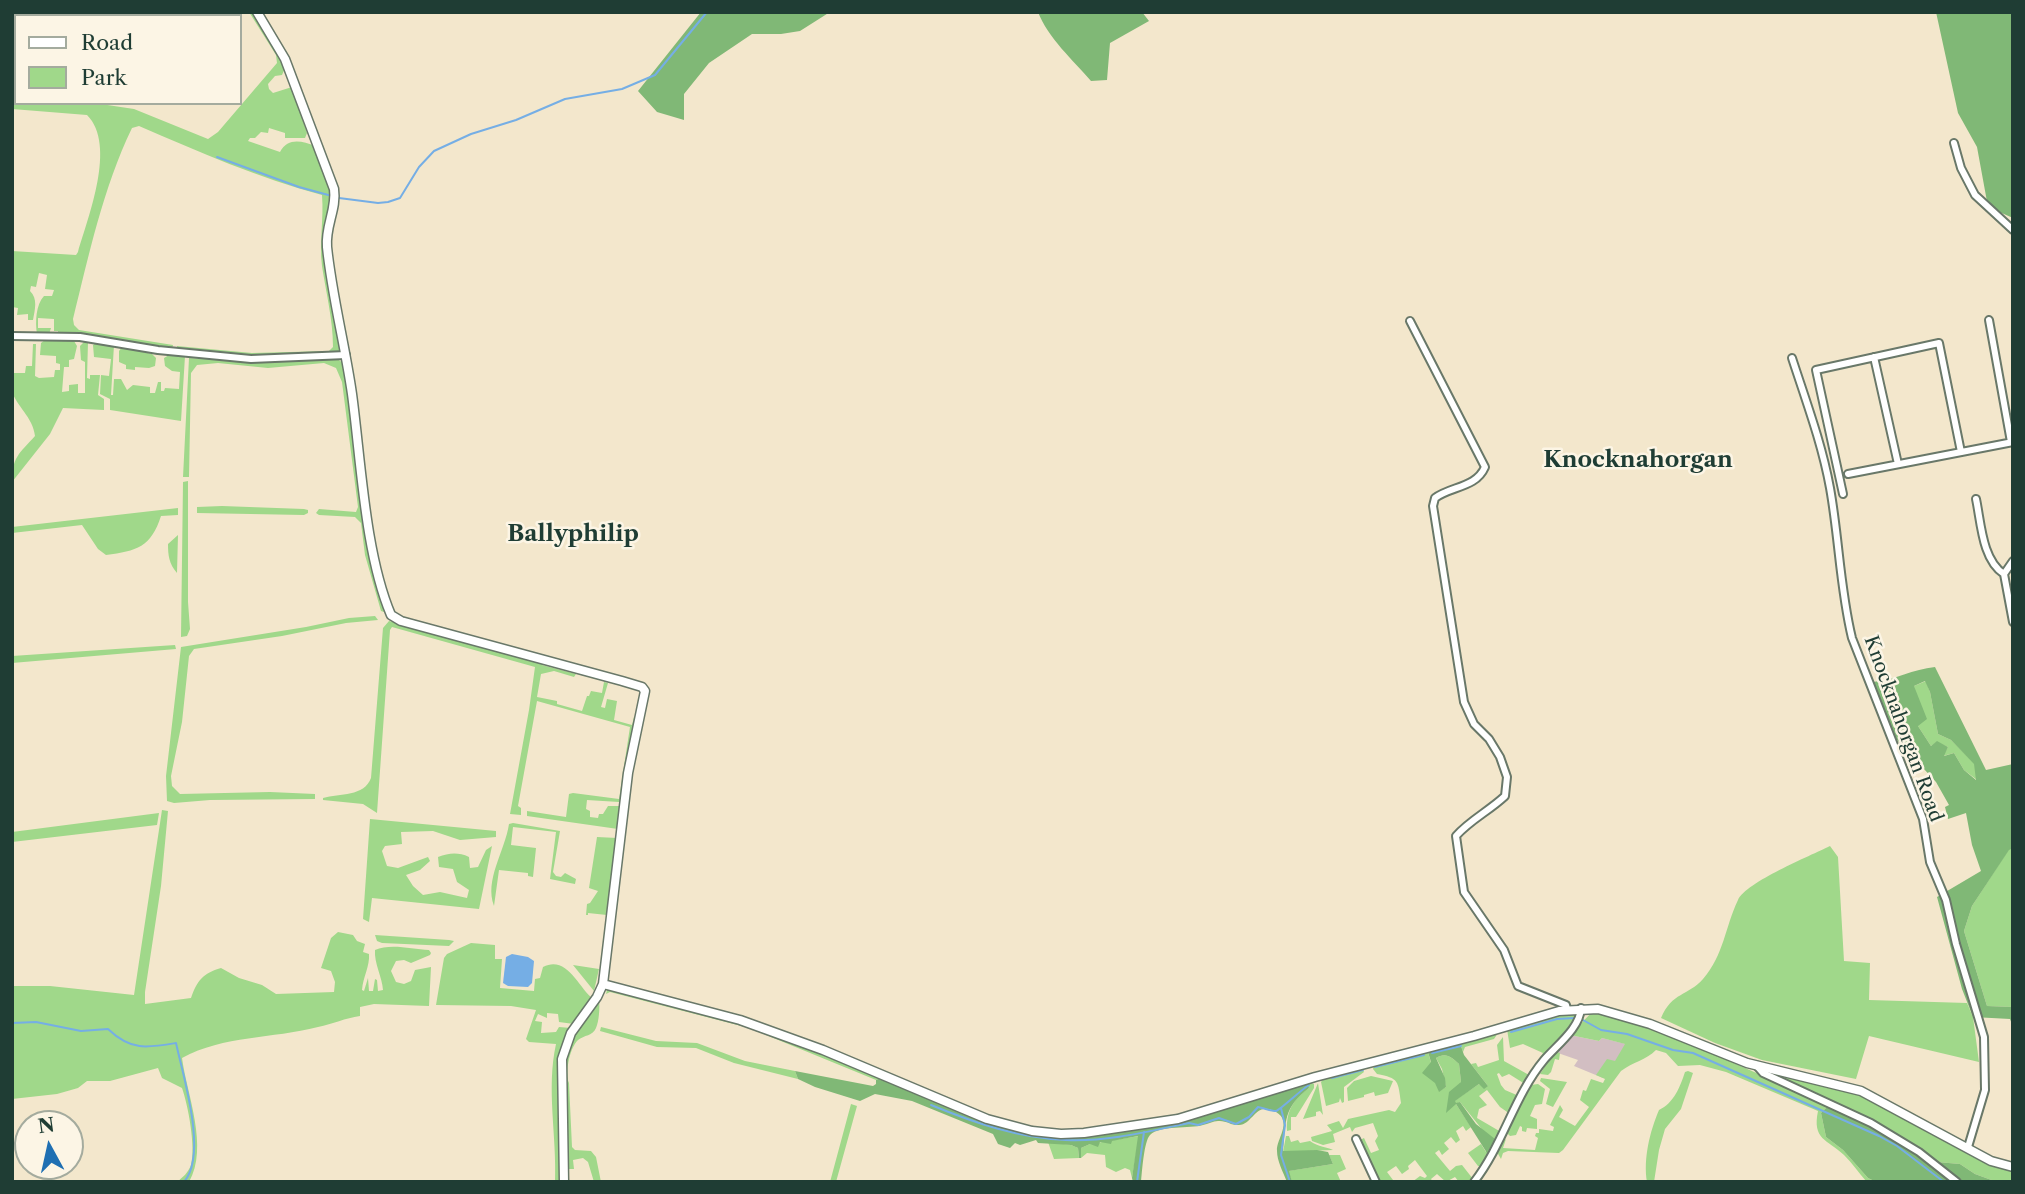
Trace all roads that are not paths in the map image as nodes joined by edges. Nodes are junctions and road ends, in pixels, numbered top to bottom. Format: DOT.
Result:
graph roads {
  1 [pos="257,12"];
  2 [pos="1954,143"];
  3 [pos="2013,230"];
  4 [pos="1989,320"];
  5 [pos="1410,321"];
  6 [pos="12,336"];
  7 [pos="346,355"];
  8 [pos="1874,357"];
  9 [pos="1792,358"];
  10 [pos="2012,442"];
  11 [pos="1961,452"];
  12 [pos="1898,464"];
  13 [pos="1848,474"];
  14 [pos="1843,494"];
  15 [pos="1976,499"];
  16 [pos="2013,561"];
  17 [pos="2004,574"];
  18 [pos="2013,622"];
  19 [pos="603,984"];
  20 [pos="1581,1008"];
  21 [pos="1567,1009"];
  22 [pos="1756,1065"];
  23 [pos="1356,1139"];
  24 [pos="1968,1147"];
  25 [pos="2013,1167"];
  26 [pos="564,1182"];
  27 [pos="1376,1182"];
  28 [pos="1474,1182"];
  29 [pos="1958,1182"];
  1 -- 7 [label="street"];
  2 -- 3 [label="street"];
  4 -- 10 [label="street"];
  5 -- 21 [label="street"];
  6 -- 7 [label="street"];
  7 -- 19 [label="street"];
  8 -- 11 [label="street"];
  8 -- 12 [label="street"];
  8 -- 14 [label="street"];
  9 -- 24 [label="street, Knocknahorgan Road"];
  10 -- 11 [label="street"];
  11 -- 12 [label="street"];
  12 -- 13 [label="street"];
  15 -- 17 [label="street"];
  16 -- 17 [label="street"];
  17 -- 18 [label="street"];
  19 -- 21 [label="street"];
  19 -- 26 [label="street"];
  20 -- 21 [label="street"];
  20 -- 22 [label="street"];
  20 -- 28 [label="street"];
  22 -- 24 [label="street"];
  22 -- 29 [label="street"];
  23 -- 27 [label="street"];
  24 -- 25 [label="street"];
}
